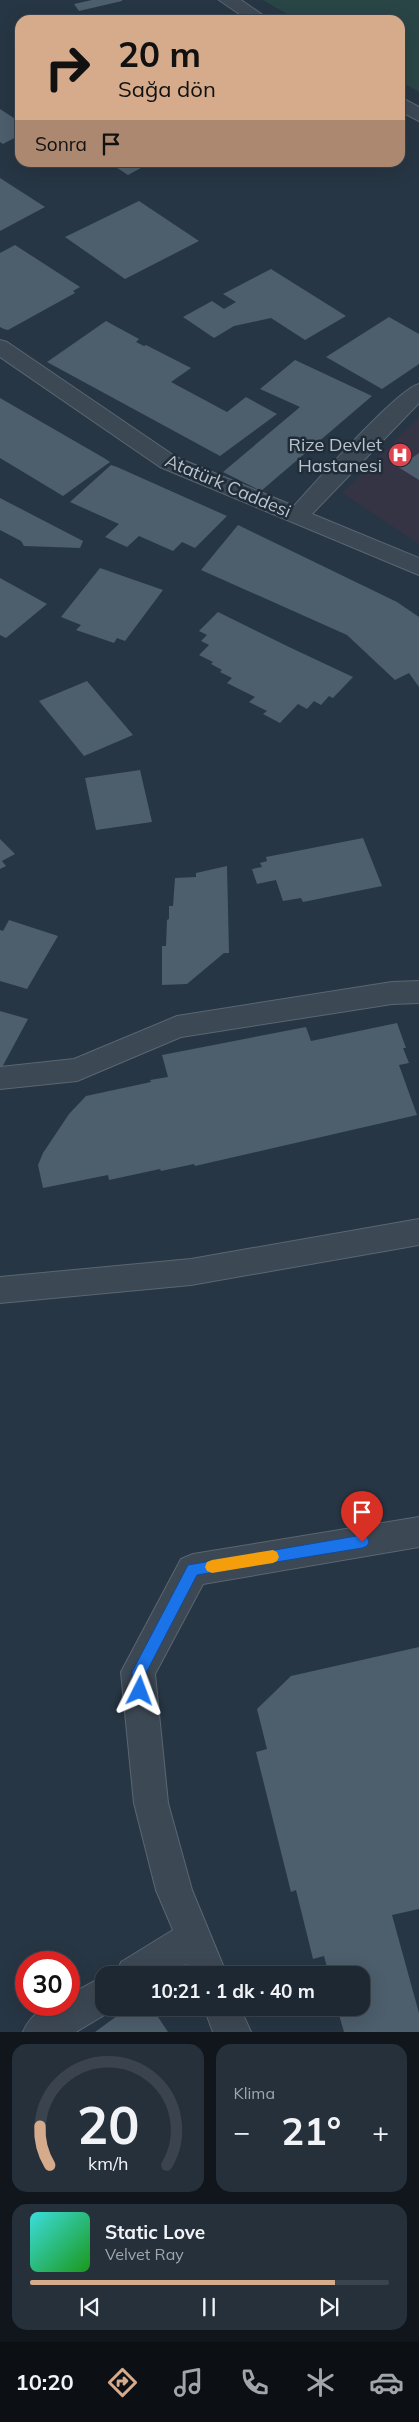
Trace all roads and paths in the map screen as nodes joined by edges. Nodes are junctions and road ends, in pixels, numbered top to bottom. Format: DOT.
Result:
graph roads {
  1 [pos="228,0"];
  2 [pos="253,15"];
  3 [pos="405,107"];
  4 [pos="419,115"];
  5 [pos="0,347"];
  6 [pos="419,391"];
  7 [pos="297,516"];
  8 [pos="419,567"];
  9 [pos="419,992"];
  10 [pos="0,1078"];
  11 [pos="419,1232"];
  12 [pos="0,1290"];
  13 [pos="419,1532"];
  14 [pos="194,1938"];
  15 [pos="149,1966"];
  16 [pos="205,1966"];
  17 [pos="95,2000"];
  18 [pos="225,2016"];
  19 [pos="42,2032"];
  20 [pos="232,2032"];
  1 -- 2 [label="street"];
  3 -- 4 [label="street"];
  5 -- 7 [label="street, Atatürk Caddesi"];
  6 -- 7 [label="street"];
  7 -- 8 [label="street, Atatürk Caddesi"];
  9 -- 10 [label="street"];
  11 -- 12 [label="street"];
  13 -- 14 [label="street"];
  14 -- 15 [label="street"];
  14 -- 16 [label="street"];
  17 -- 19 [label="street"];
  18 -- 20 [label="street"];
}
